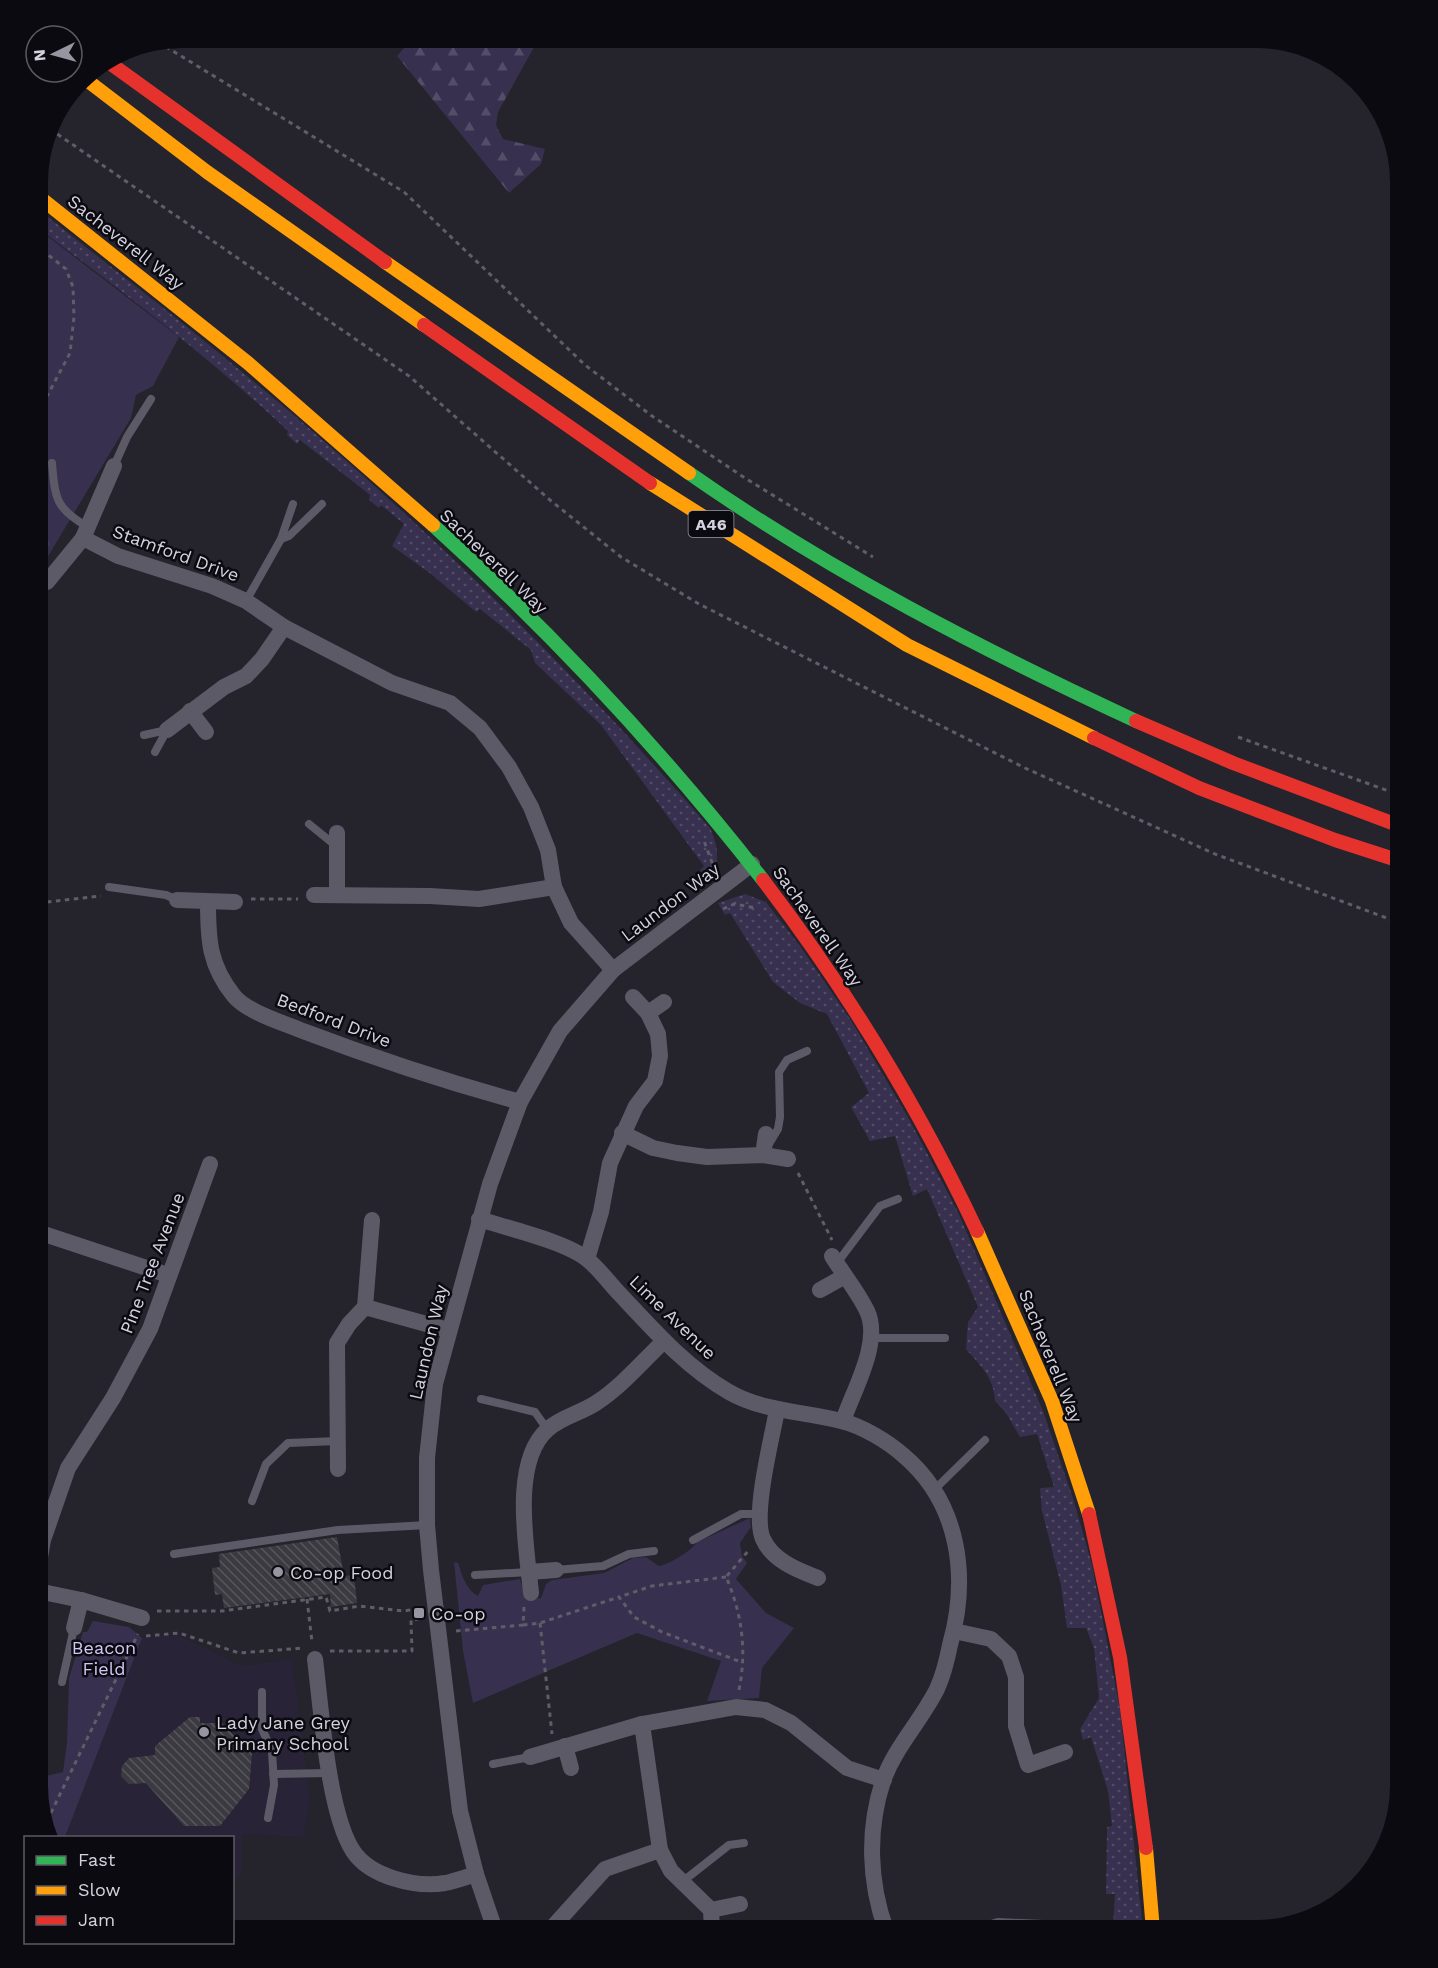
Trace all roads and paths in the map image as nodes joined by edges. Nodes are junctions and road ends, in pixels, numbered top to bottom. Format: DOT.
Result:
graph roads {
  1 [pos="169,49"];
  2 [pos="114,67"];
  3 [pos="91,83"];
  4 [pos="57,134"];
  5 [pos="48,204"];
  6 [pos="48,255"];
  7 [pos="48,394"];
  8 [pos="151,399"];
  9 [pos="52,464"];
  10 [pos="114,466"];
  11 [pos="293,504"];
  12 [pos="322,504"];
  13 [pos="86,533"];
  14 [pos="281,540"];
  15 [pos="876,559"];
  16 [pos="48,581"];
  17 [pos="246,601"];
  18 [pos="284,627"];
  19 [pos="190,711"];
  20 [pos="166,730"];
  21 [pos="206,732"];
  22 [pos="144,735"];
  23 [pos="1236,736"];
  24 [pos="155,752"];
  25 [pos="1390,791"];
  26 [pos="1390,822"];
  27 [pos="309,824"];
  28 [pos="702,836"];
  29 [pos="337,840"];
  30 [pos="1390,858"];
  31 [pos="752,864"];
  32 [pos="109,886"];
  33 [pos="554,887"];
  34 [pos="314,895"];
  35 [pos="337,895"];
  36 [pos="709,896"];
  37 [pos="177,900"];
  38 [pos="208,902"];
  39 [pos="235,902"];
  40 [pos="759,909"];
  41 [pos="1390,919"];
  42 [pos="613,970"];
  43 [pos="633,997"];
  44 [pos="664,1002"];
  45 [pos="648,1013"];
  46 [pos="807,1051"];
  47 [pos="520,1102"];
  48 [pos="622,1132"];
  49 [pos="766,1134"];
  50 [pos="763,1155"];
  51 [pos="788,1159"];
  52 [pos="210,1164"];
  53 [pos="898,1199"];
  54 [pos="479,1219"];
  55 [pos="372,1220"];
  56 [pos="48,1235"];
  57 [pos="587,1259"];
  58 [pos="838,1265"];
  59 [pos="168,1275"];
  60 [pos="820,1290"];
  61 [pos="365,1307"];
  62 [pos="448,1330"];
  63 [pos="872,1338"];
  64 [pos="945,1338"];
  65 [pos="664,1341"];
  66 [pos="482,1399"];
  67 [pos="777,1410"];
  68 [pos="843,1421"];
  69 [pos="547,1429"];
  70 [pos="985,1440"];
  71 [pos="337,1441"];
  72 [pos="338,1469"];
  73 [pos="934,1490"];
  74 [pos="252,1501"];
  75 [pos="761,1514"];
  76 [pos="427,1525"];
  77 [pos="48,1526"];
  78 [pos="761,1537"];
  79 [pos="693,1540"];
  80 [pos="654,1551"];
  81 [pos="174,1554"];
  82 [pos="556,1570"];
  83 [pos="529,1572"];
  84 [pos="475,1575"];
  85 [pos="726,1577"];
  86 [pos="818,1578"];
  87 [pos="48,1593"];
  88 [pos="531,1593"];
  89 [pos="619,1597"];
  90 [pos="307,1599"];
  91 [pos="81,1600"];
  92 [pos="415,1609"];
  93 [pos="142,1618"];
  94 [pos="418,1619"];
  95 [pos="540,1623"];
  96 [pos="74,1628"];
  97 [pos="954,1630"];
  98 [pos="138,1636"];
  99 [pos="315,1659"];
  100 [pos="741,1662"];
  101 [pos="62,1682"];
  102 [pos="262,1692"];
  103 [pos="735,1707"];
  104 [pos="642,1724"];
  105 [pos="559,1748"];
  106 [pos="1065,1752"];
  107 [pos="530,1757"];
  108 [pos="493,1764"];
  109 [pos="571,1768"];
  110 [pos="330,1773"];
  111 [pos="273,1774"];
  112 [pos="884,1780"];
  113 [pos="51,1813"];
  114 [pos="268,1818"];
  115 [pos="744,1843"];
  116 [pos="660,1850"];
  117 [pos="476,1874"];
  118 [pos="682,1881"];
  119 [pos="740,1904"];
  120 [pos="711,1910"];
  121 [pos="492,1920"];
  122 [pos="562,1920"];
  123 [pos="712,1920"];
  124 [pos="883,1920"];
  125 [pos="1152,1920"];
  1 -- 15 [label="path"];
  2 -- 26 [label="main road, A46"];
  3 -- 30 [label="main road, A46"];
  4 -- 41 [label="path"];
  5 -- 31 [label="main road, Sacheverell Way"];
  6 -- 7 [label="path"];
  8 -- 10 [label="lane"];
  9 -- 13 [label="lane"];
  10 -- 13 [label="street, Stamford Drive"];
  11 -- 14 [label="lane"];
  12 -- 14 [label="lane"];
  13 -- 16 [label="street, Stamford Drive"];
  13 -- 17 [label="street, Stamford Drive"];
  14 -- 17 [label="lane"];
  17 -- 18 [label="street, Stamford Drive"];
  18 -- 19 [label="street"];
  18 -- 33 [label="street, Stamford Drive"];
  19 -- 20 [label="street"];
  19 -- 21 [label="street"];
  20 -- 22 [label="lane"];
  20 -- 24 [label="lane"];
  23 -- 25 [label="path"];
  27 -- 29 [label="lane"];
  28 -- 36 [label="path"];
  29 -- 35 [label="street"];
  31 -- 36 [label="street, Laundon Way"];
  31 -- 125 [label="main road, Sacheverell Way"];
  32 -- 37 [label="lane"];
  33 -- 35 [label="street"];
  33 -- 42 [label="street, Stamford Drive"];
  34 -- 35 [label="street"];
  34 -- 39 [label="path"];
  36 -- 40 [label="path"];
  36 -- 42 [label="street, Laundon Way"];
  37 -- 38 [label="street"];
  38 -- 39 [label="street"];
  38 -- 47 [label="street, Bedford Drive"];
  42 -- 47 [label="street, Laundon Way"];
  43 -- 45 [label="street"];
  44 -- 45 [label="street"];
  45 -- 48 [label="street"];
  46 -- 50 [label="lane"];
  47 -- 54 [label="street, Laundon Way"];
  48 -- 50 [label="street"];
  48 -- 57 [label="street"];
  49 -- 50 [label="street"];
  50 -- 51 [label="street"];
  51 -- 58 [label="path"];
  52 -- 59 [label="street, Pine Tree Avenue"];
  53 -- 58 [label="lane"];
  54 -- 57 [label="street, Lime Avenue"];
  54 -- 62 [label="street, Laundon Way"];
  55 -- 61 [label="street"];
  56 -- 59 [label="street"];
  57 -- 65 [label="street, Lime Avenue"];
  58 -- 60 [label="street"];
  58 -- 63 [label="street"];
  59 -- 77 [label="street, Pine Tree Avenue"];
  61 -- 62 [label="street"];
  61 -- 71 [label="street"];
  62 -- 76 [label="street, Laundon Way"];
  63 -- 64 [label="lane"];
  63 -- 68 [label="street"];
  65 -- 67 [label="street, Lime Avenue"];
  65 -- 69 [label="street"];
  66 -- 69 [label="lane"];
  67 -- 68 [label="street, Lime Avenue"];
  67 -- 75 [label="street"];
  68 -- 73 [label="street, Lime Avenue"];
  69 -- 83 [label="street"];
  70 -- 73 [label="lane"];
  71 -- 72 [label="street"];
  71 -- 74 [label="lane"];
  73 -- 97 [label="street, Lime Avenue"];
  75 -- 78 [label="street"];
  75 -- 79 [label="lane"];
  76 -- 81 [label="lane"];
  76 -- 117 [label="street, Laundon Way"];
  78 -- 85 [label="path"];
  78 -- 86 [label="street"];
  80 -- 82 [label="lane"];
  82 -- 83 [label="street"];
  83 -- 84 [label="lane"];
  83 -- 88 [label="street"];
  85 -- 89 [label="path"];
  85 -- 100 [label="path"];
  87 -- 91 [label="street"];
  88 -- 95 [label="path"];
  89 -- 95 [label="path"];
  89 -- 100 [label="path"];
  90 -- 92 [label="path"];
  90 -- 93 [label="path"];
  90 -- 98 [label="path"];
  91 -- 93 [label="street"];
  91 -- 96 [label="street"];
  93 -- 98 [label="path"];
  94 -- 99 [label="path"];
  95 -- 105 [label="path"];
  96 -- 101 [label="lane"];
  97 -- 106 [label="street"];
  97 -- 112 [label="street, Lime Avenue"];
  98 -- 113 [label="path"];
  99 -- 110 [label="street"];
  100 -- 103 [label="path"];
  102 -- 111 [label="lane"];
  103 -- 104 [label="street"];
  103 -- 112 [label="street"];
  104 -- 105 [label="street"];
  104 -- 116 [label="street"];
  105 -- 107 [label="street"];
  105 -- 109 [label="street"];
  107 -- 108 [label="lane"];
  110 -- 111 [label="lane"];
  110 -- 117 [label="street"];
  111 -- 114 [label="lane"];
  112 -- 124 [label="street, Lime Avenue"];
  115 -- 118 [label="lane"];
  116 -- 118 [label="street"];
  116 -- 122 [label="street"];
  117 -- 121 [label="street, Laundon Way"];
  118 -- 120 [label="street"];
  119 -- 120 [label="street"];
  120 -- 123 [label="street"];
}
